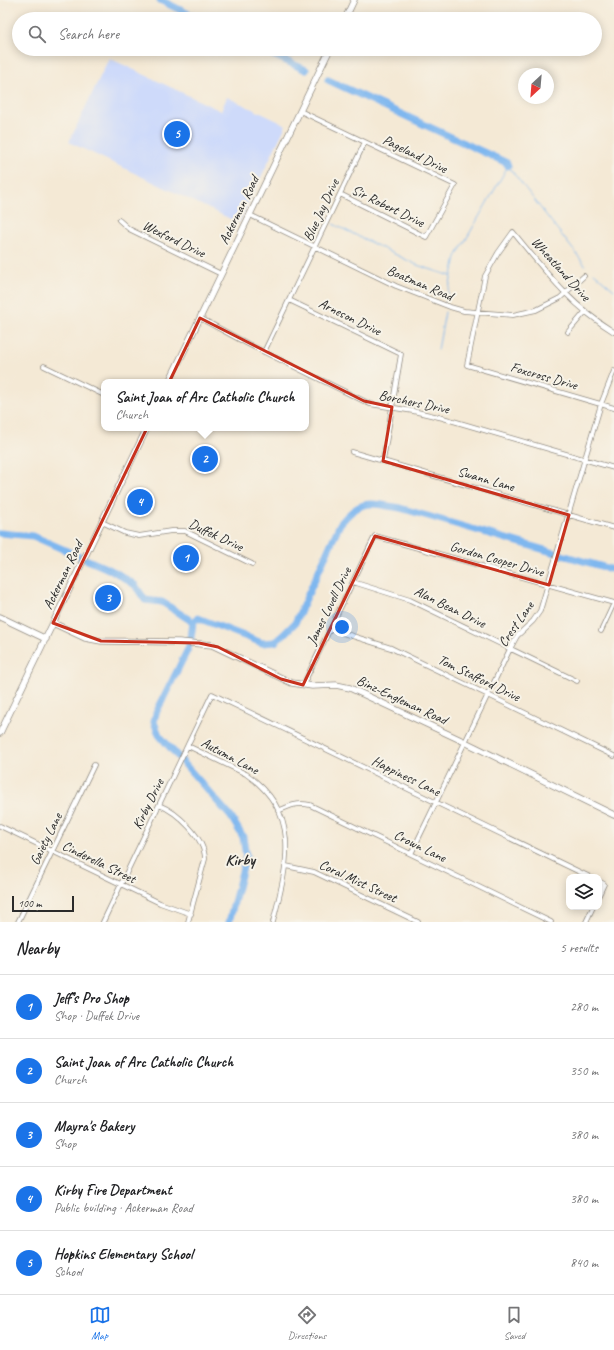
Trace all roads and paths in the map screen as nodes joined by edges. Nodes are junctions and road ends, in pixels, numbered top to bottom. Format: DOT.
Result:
graph roads {
  1 [pos="354,0"];
  2 [pos="348,12"];
  3 [pos="327,56"];
  4 [pos="300,111"];
  5 [pos="365,142"];
  6 [pos="340,194"];
  7 [pos="250,215"];
  8 [pos="119,220"];
  9 [pos="426,237"];
  10 [pos="315,247"];
  11 [pos="221,274"];
  12 [pos="584,276"];
  13 [pos="564,294"];
  14 [pos="289,300"];
  15 [pos="478,312"];
  16 [pos="585,312"];
  17 [pos="200,318"];
  18 [pos="568,332"];
  19 [pos="614,332"];
  20 [pos="264,352"];
  21 [pos="44,366"];
  22 [pos="614,371"];
  23 [pos="170,379"];
  24 [pos="101,394"];
  25 [pos="602,404"];
  26 [pos="392,408"];
  27 [pos="614,408"];
  28 [pos="146,431"];
  29 [pos="352,452"];
  30 [pos="586,460"];
  31 [pos="383,461"];
  32 [pos="614,468"];
  33 [pos="569,515"];
  34 [pos="102,522"];
  35 [pos="614,528"];
  36 [pos="375,536"];
  37 [pos="252,564"];
  38 [pos="353,582"];
  39 [pos="549,585"];
  40 [pos="614,603"];
  41 [pos="0,617"];
  42 [pos="54,623"];
  43 [pos="330,629"];
  44 [pos="600,631"];
  45 [pos="46,639"];
  46 [pos="510,649"];
  47 [pos="577,681"];
  48 [pos="303,685"];
  49 [pos="212,694"];
  50 [pos="488,695"];
  51 [pos="0,733"];
  52 [pos="465,742"];
  53 [pos="187,748"];
  54 [pos="614,756"];
  55 [pos="94,765"];
  56 [pos="436,802"];
  57 [pos="159,805"];
  58 [pos="278,812"];
  59 [pos="614,815"];
  60 [pos="0,826"];
  61 [pos="52,852"];
  62 [pos="411,854"];
  63 [pos="286,866"];
  64 [pos="584,874"];
  65 [pos="121,885"];
  66 [pos="592,910"];
  67 [pos="191,914"];
  68 [pos="18,922"];
  69 [pos="103,922"];
  70 [pos="188,922"];
  71 [pos="275,922"];
  72 [pos="418,922"];
  73 [pos="551,922"];
  74 [pos="586,922"];
  1 -- 2 [label="street"];
  3 -- 4 [label="street, Ackerman Road"];
  4 -- 5 [label="street"];
  4 -- 7 [label="street, Ackerman Road"];
  5 -- 6 [label="street, Blue Jay Drive"];
  5 -- 9 [label="street, Pageland Drive"];
  6 -- 9 [label="street, Sir Robert Drive"];
  6 -- 10 [label="street, Blue Jay Drive"];
  7 -- 10 [label="street, Boatman Road"];
  7 -- 11 [label="street, Ackerman Road"];
  8 -- 11 [label="street, Wexford Drive"];
  10 -- 14 [label="street, Blue Jay Drive"];
  10 -- 15 [label="street, Boatman Road"];
  11 -- 17 [label="street, Ackerman Road"];
  12 -- 13 [label="street, Boatman Road"];
  13 -- 15 [label="street, Boatman Road"];
  13 -- 15 [label="street, Wheatland Drive"];
  13 -- 16 [label="street, Wheatland Drive"];
  14 -- 20 [label="street, Blue Jay Drive"];
  14 -- 26 [label="street, Arneson Drive"];
  15 -- 25 [label="street, Foxcross Drive"];
  16 -- 18 [label="street"];
  16 -- 19 [label="street, Wheatland Drive"];
  17 -- 20 [label="street, Borchers Drive"];
  17 -- 23 [label="street, Ackerman Road"];
  20 -- 26 [label="street, Borchers Drive"];
  21 -- 24 [label="street"];
  22 -- 25 [label="street, Crest Lane"];
  25 -- 27 [label="street, Foxcross Drive"];
  25 -- 30 [label="street, Crest Lane"];
  26 -- 30 [label="street, Borchers Drive"];
  26 -- 31 [label="street"];
  28 -- 34 [label="street, Ackerman Road"];
  29 -- 31 [label="street, Swann Lane"];
  30 -- 32 [label="street, Borchers Drive"];
  30 -- 33 [label="street, Crest Lane"];
  31 -- 33 [label="street, Swann Lane"];
  33 -- 35 [label="street, Swann Lane"];
  33 -- 39 [label="street, Crest Lane"];
  34 -- 37 [label="street, Duffek Drive"];
  34 -- 42 [label="street, Ackerman Road"];
  36 -- 38 [label="street, James Lovell Drive"];
  36 -- 39 [label="street, Gordon Cooper Drive"];
  38 -- 43 [label="street, James Lovell Drive"];
  38 -- 46 [label="street, Alan Bean Drive"];
  39 -- 40 [label="street, Gordon Cooper Drive"];
  39 -- 46 [label="street, Crest Lane"];
  40 -- 44 [label="street"];
  41 -- 45 [label="street"];
  42 -- 45 [label="street, Ackerman Road"];
  42 -- 48 [label="street, Binz-Engleman Road"];
  43 -- 48 [label="street, James Lovell Drive"];
  43 -- 50 [label="street, Tom Stafford Drive"];
  45 -- 51 [label="street, Ackerman Road"];
  46 -- 47 [label="street, Alan Bean Drive"];
  46 -- 50 [label="street, Crest Lane"];
  48 -- 52 [label="street, Binz-Engleman Road"];
  49 -- 53 [label="street, Kirby Drive"];
  49 -- 56 [label="street, Happiness Lane"];
  50 -- 52 [label="street, Crest Lane"];
  50 -- 54 [label="street, Tom Stafford Drive"];
  52 -- 56 [label="street, Crest Lane"];
  52 -- 59 [label="street, Binz-Engleman Road"];
  53 -- 57 [label="street, Kirby Drive"];
  53 -- 58 [label="street, Autumn Lane"];
  55 -- 61 [label="street, Gaiety Lane"];
  56 -- 62 [label="street, Crest Lane"];
  56 -- 64 [label="street, Happiness Lane"];
  57 -- 65 [label="street, Kirby Drive"];
  57 -- 67 [label="street"];
  58 -- 62 [label="street, Crown Lane"];
  58 -- 63 [label="street, Autumn Lane"];
  60 -- 61 [label="street, Cinderella Street"];
  61 -- 65 [label="street, Cinderella Street"];
  61 -- 68 [label="street, Gaiety Lane"];
  62 -- 73 [label="street, Crown Lane"];
  63 -- 71 [label="street, Autumn Lane"];
  63 -- 72 [label="street, Coral Mist Street"];
  65 -- 67 [label="street, Cinderella Street"];
  65 -- 69 [label="street, Kirby Drive"];
  66 -- 74 [label="street"];
  67 -- 70 [label="street"];
}
